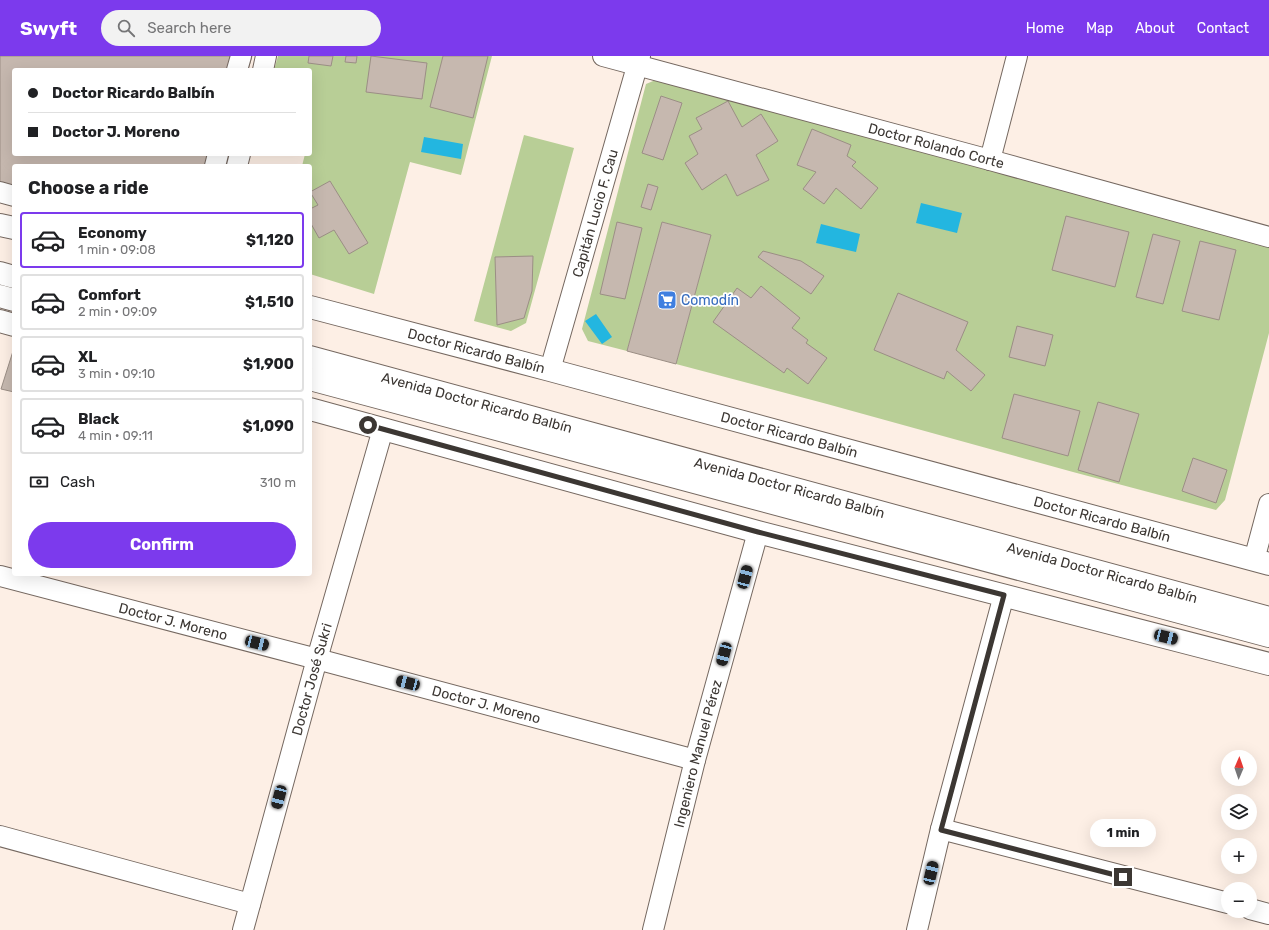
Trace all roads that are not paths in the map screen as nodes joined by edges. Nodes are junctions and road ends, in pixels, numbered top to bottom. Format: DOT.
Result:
graph roads {
  1 [pos="241,56"];
  2 [pos="266,56"];
  3 [pos="603,56"];
  4 [pos="1017,56"];
  5 [pos="638,61"];
  6 [pos="238,68"];
  7 [pos="263,68"];
  8 [pos="990,160"];
  9 [pos="0,192"];
  10 [pos="12,195"];
  11 [pos="0,225"];
  12 [pos="12,228"];
  13 [pos="1269,237"];
  14 [pos="0,273"];
  15 [pos="12,276"];
  16 [pos="0,296"];
  17 [pos="12,299"];
  18 [pos="312,308"];
  19 [pos="312,358"];
  20 [pos="550,370"];
  21 [pos="312,380"];
  22 [pos="312,410"];
  23 [pos="382,429"];
  24 [pos="1269,504"];
  25 [pos="758,532"];
  26 [pos="1262,562"];
  27 [pos="0,576"];
  28 [pos="1004,595"];
  29 [pos="1269,618"];
  30 [pos="1269,636"];
  31 [pos="317,659"];
  32 [pos="1269,664"];
  33 [pos="695,760"];
  34 [pos="941,830"];
  35 [pos="0,836"];
  36 [pos="1221,901"];
  37 [pos="250,904"];
  38 [pos="1257,911"];
  39 [pos="1269,914"];
  40 [pos="243,930"];
  41 [pos="653,930"];
  42 [pos="917,930"];
  1 -- 6 [label="street"];
  2 -- 7 [label="street"];
  3 -- 5 [label="street, Doctor Rolando Corte"];
  4 -- 8 [label="street"];
  5 -- 8 [label="street, Doctor Rolando Corte"];
  5 -- 20 [label="street, Capitán Lucio F. Cau"];
  8 -- 13 [label="street, Doctor Rolando Corte"];
  9 -- 10 [label="street"];
  11 -- 12 [label="main road"];
  14 -- 15 [label="main road"];
  16 -- 17 [label="main road"];
  18 -- 20 [label="main road, Doctor Ricardo Balbín"];
  19 -- 29 [label="main road, Avenida Doctor Ricardo Balbín"];
  20 -- 26 [label="main road, Doctor Ricardo Balbín"];
  21 -- 30 [label="main road, Avenida Doctor Ricardo Balbín"];
  22 -- 23 [label="main road"];
  23 -- 25 [label="main road"];
  23 -- 31 [label="street, Doctor José Sukri"];
  24 -- 26 [label="street"];
  25 -- 28 [label="main road"];
  25 -- 33 [label="street, Ingeniero Manuel Pérez"];
  27 -- 31 [label="street, Doctor J. Moreno"];
  28 -- 32 [label="main road"];
  28 -- 34 [label="street"];
  31 -- 33 [label="street, Doctor J. Moreno"];
  31 -- 37 [label="street, Doctor José Sukri"];
  33 -- 41 [label="street, Ingeniero Manuel Pérez"];
  34 -- 36 [label="street"];
  34 -- 42 [label="street"];
  35 -- 37 [label="street"];
  37 -- 40 [label="street, Doctor José Sukri"];
  38 -- 39 [label="street"];
}
